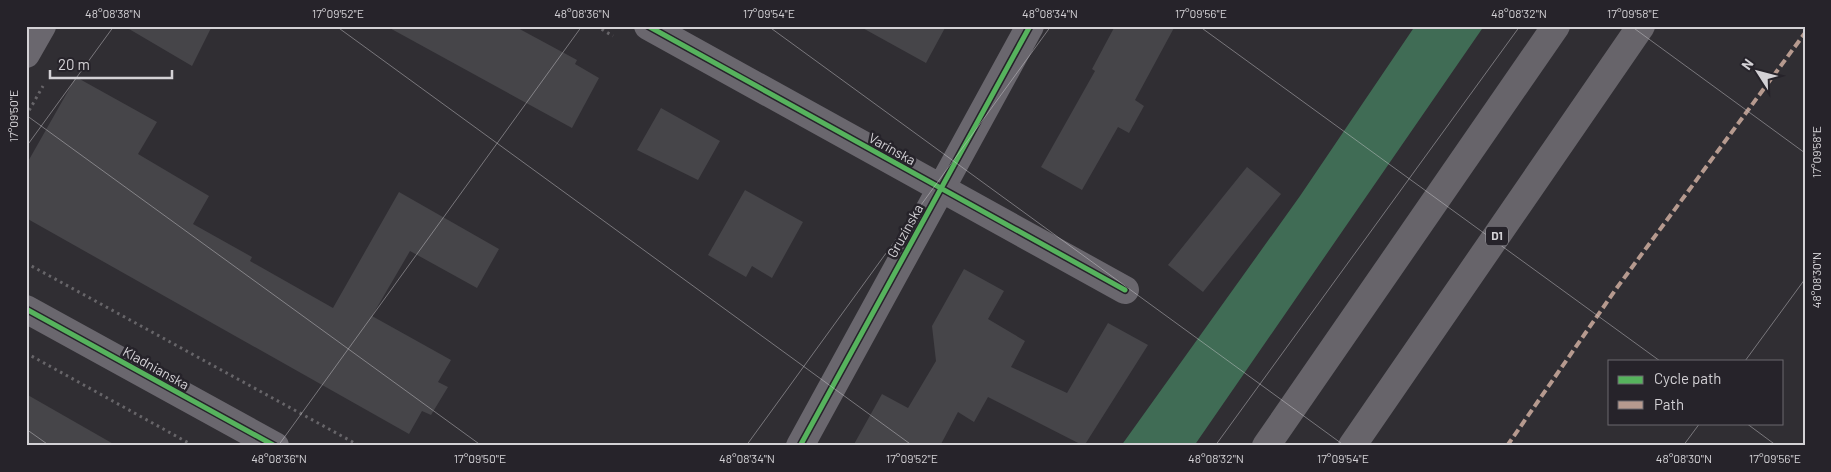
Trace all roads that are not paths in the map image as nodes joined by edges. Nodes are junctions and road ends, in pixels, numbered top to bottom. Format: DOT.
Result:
graph roads {
  1 [pos="42,26"];
  2 [pos="648,26"];
  3 [pos="1030,26"];
  4 [pos="1556,26"];
  5 [pos="1642,26"];
  6 [pos="26,54"];
  7 [pos="941,189"];
  8 [pos="1125,290"];
  9 [pos="26,309"];
  10 [pos="275,446"];
  11 [pos="800,446"];
  12 [pos="1266,446"];
  13 [pos="1352,446"];
  1 -- 6 [label="street"];
  2 -- 7 [label="street, Varínska"];
  3 -- 7 [label="street, Gruzínska"];
  4 -- 12 [label="highway"];
  5 -- 13 [label="highway, D1"];
  7 -- 8 [label="street, Varínska"];
  7 -- 11 [label="street, Gruzínska"];
  9 -- 10 [label="street, Kladnianska"];
}
